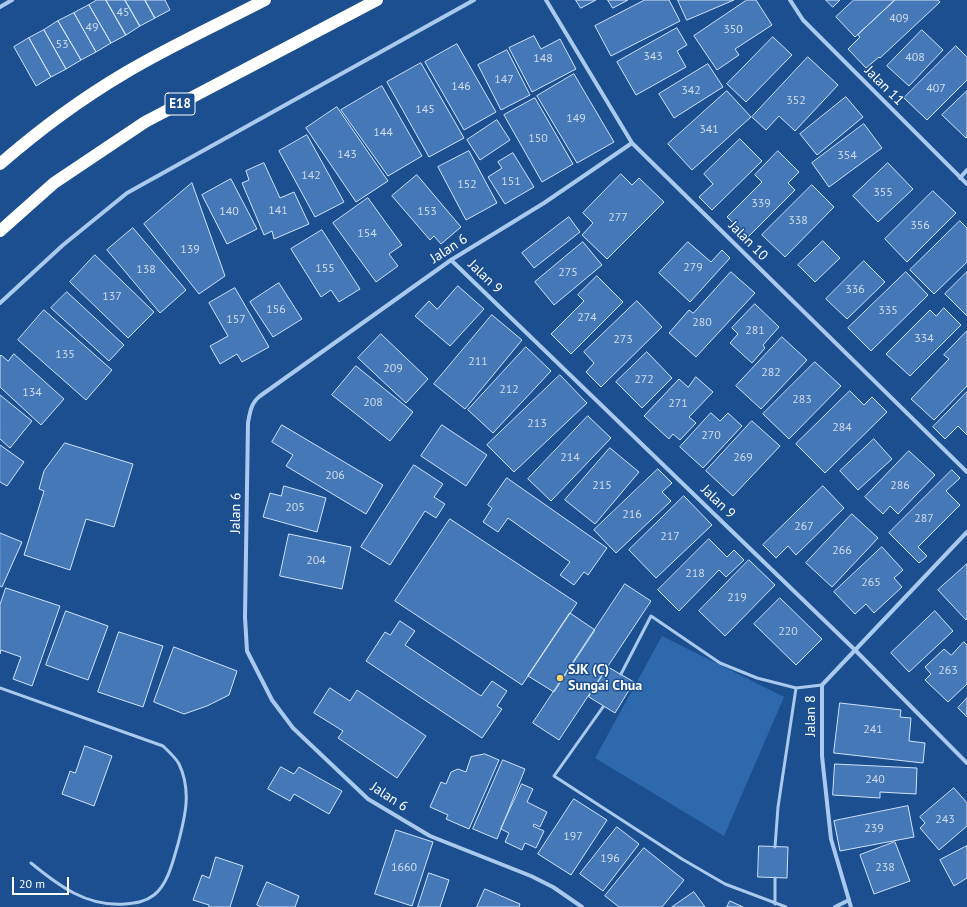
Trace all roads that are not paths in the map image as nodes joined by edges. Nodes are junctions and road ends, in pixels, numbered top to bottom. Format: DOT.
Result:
graph roads {
  1 [pos="12,0"];
  2 [pos="265,0"];
  3 [pos="377,0"];
  4 [pos="474,0"];
  5 [pos="546,0"];
  6 [pos="790,0"];
  7 [pos="0,7"];
  8 [pos="632,143"];
  9 [pos="0,164"];
  10 [pos="967,170"];
  11 [pos="960,178"];
  12 [pos="967,184"];
  13 [pos="0,232"];
  14 [pos="451,260"];
  15 [pos="0,303"];
  16 [pos="967,472"];
  17 [pos="967,532"];
  18 [pos="855,650"];
  19 [pos="621,674"];
  20 [pos="822,685"];
  21 [pos="0,688"];
  22 [pos="796,688"];
  23 [pos="603,707"];
  24 [pos="967,763"];
  25 [pos="775,847"];
  26 [pos="31,863"];
  27 [pos="775,878"];
  28 [pos="849,900"];
  29 [pos="775,904"];
  30 [pos="582,907"];
  31 [pos="786,907"];
  32 [pos="835,907"];
  33 [pos="851,907"];
  1 -- 7 [label="street"];
  2 -- 9 [label="highway"];
  3 -- 13 [label="highway, E18"];
  4 -- 15 [label="street"];
  5 -- 8 [label="street, Jalan 10"];
  6 -- 11 [label="street, Jalan 11"];
  8 -- 14 [label="street, Jalan 6"];
  8 -- 16 [label="street, Jalan 10"];
  10 -- 11 [label="street"];
  11 -- 12 [label="street, Jalan 11"];
  14 -- 18 [label="street, Jalan 9"];
  14 -- 30 [label="street, Jalan 6"];
  17 -- 18 [label="street, Jalan 8"];
  18 -- 20 [label="street, Jalan 8"];
  18 -- 24 [label="street, Jalan 9"];
  19 -- 22 [label="lane"];
  20 -- 22 [label="lane"];
  20 -- 28 [label="street, Jalan 8"];
  21 -- 26 [label="lane"];
  22 -- 25 [label="lane"];
  23 -- 29 [label="lane"];
  27 -- 29 [label="lane"];
  28 -- 32 [label="street"];
  28 -- 33 [label="street, Jalan 8"];
  29 -- 31 [label="lane"];
}
